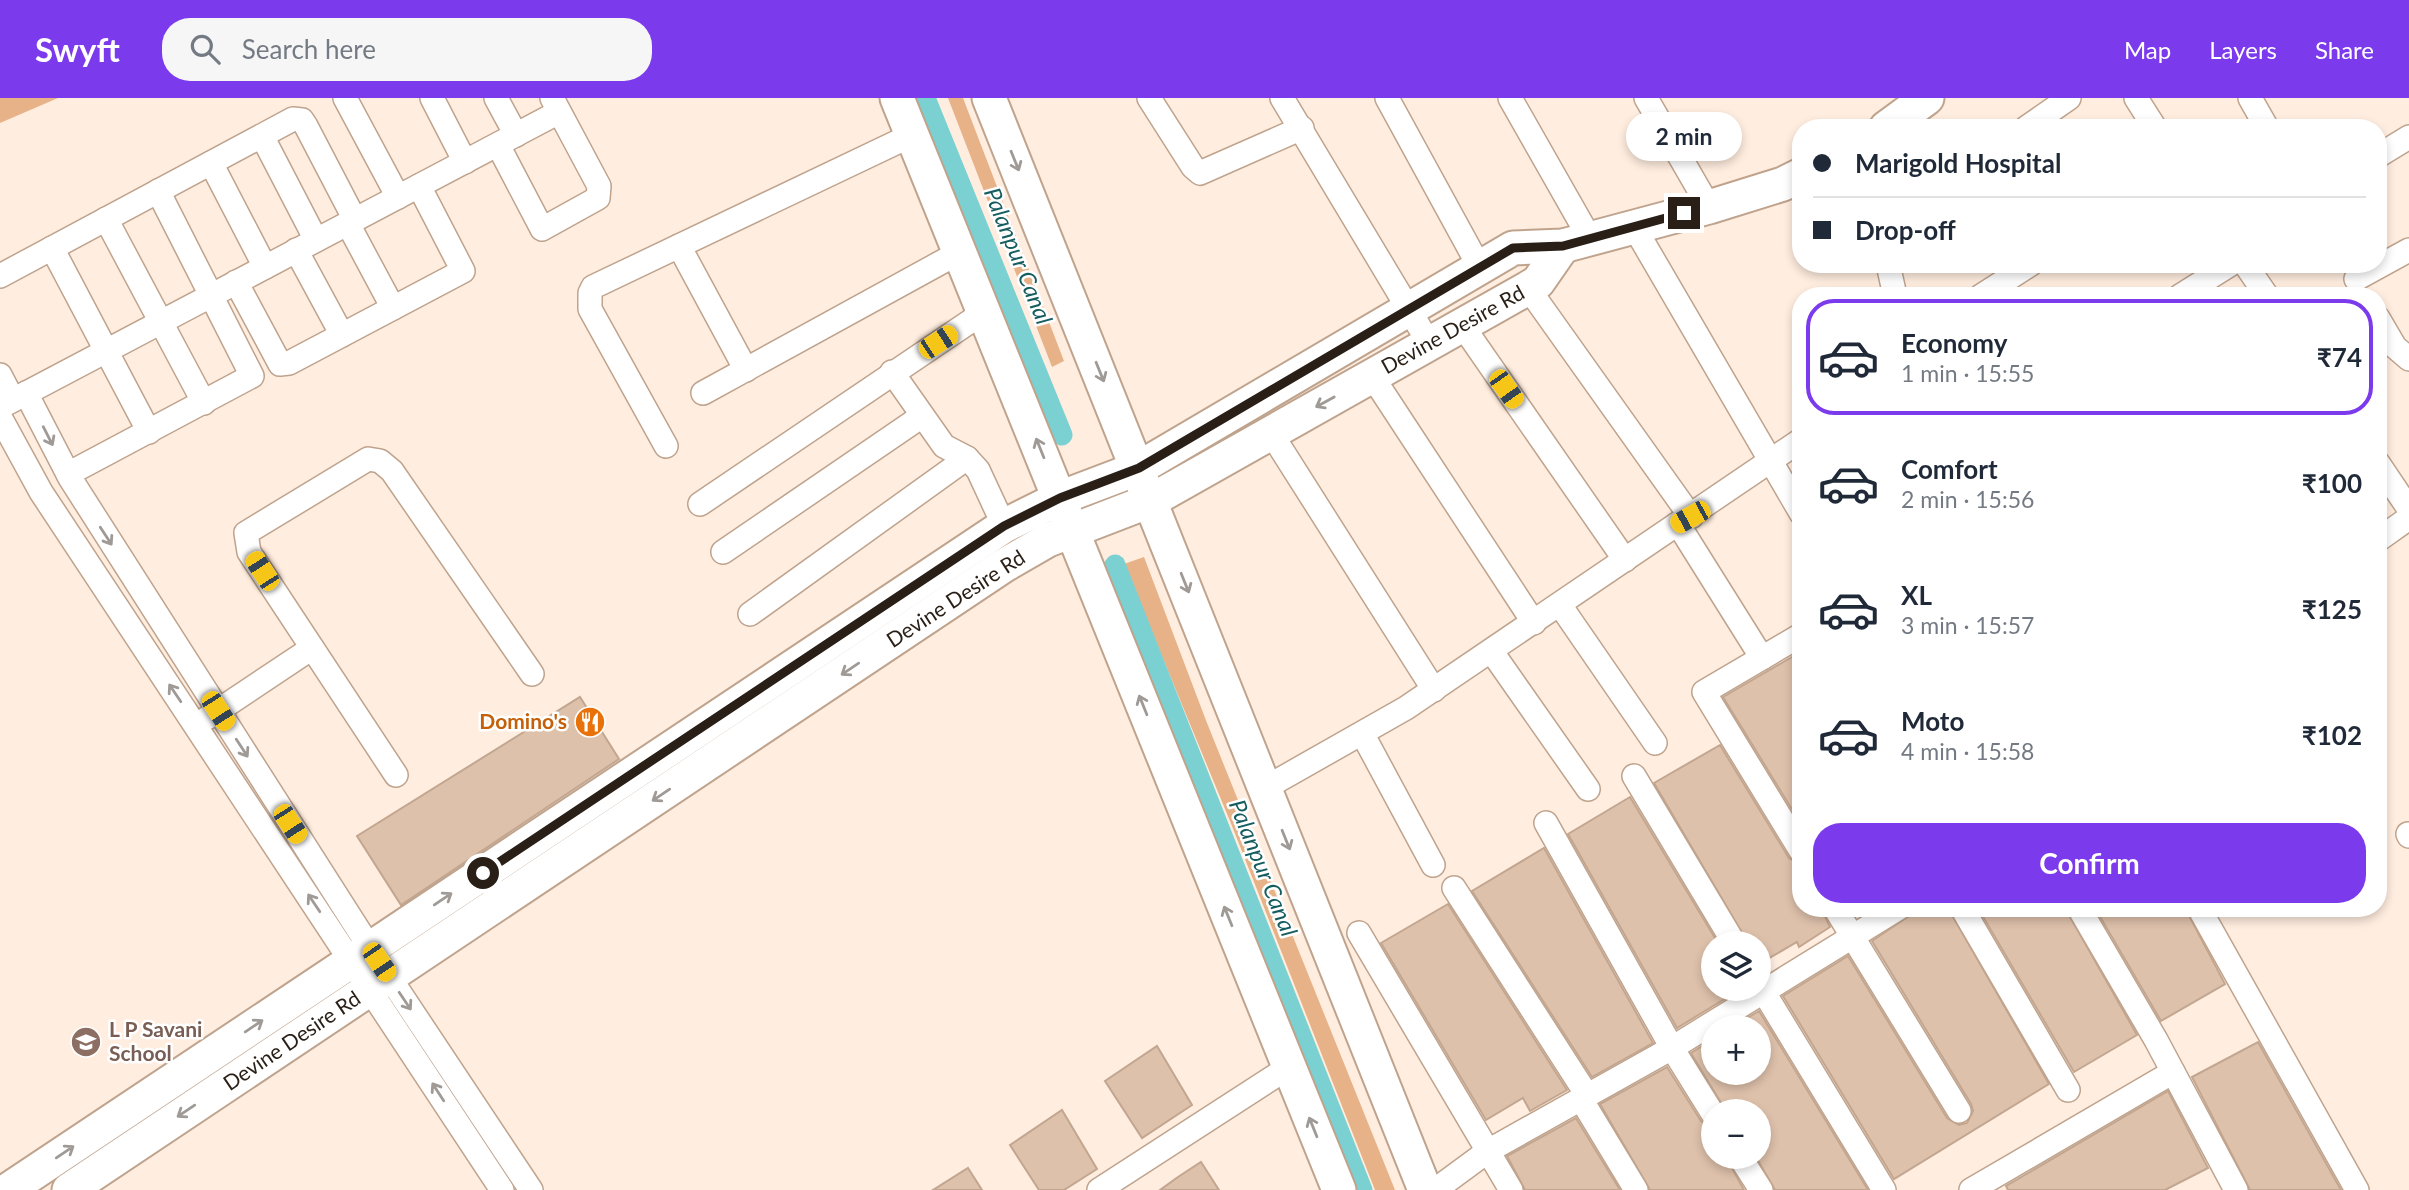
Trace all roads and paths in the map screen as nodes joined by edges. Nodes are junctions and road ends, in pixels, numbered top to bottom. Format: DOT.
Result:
graph roads {
  1 [pos="345,98"];
  2 [pos="432,98"];
  3 [pos="496,98"];
  4 [pos="897,98"];
  5 [pos="989,98"];
  6 [pos="1149,98"];
  7 [pos="1282,98"];
  8 [pos="1387,98"];
  9 [pos="1510,98"];
  10 [pos="1646,98"];
  11 [pos="1927,98"];
  12 [pos="2069,98"];
  13 [pos="2136,98"];
  14 [pos="555,105"];
  15 [pos="1898,119"];
  16 [pos="2039,119"];
  17 [pos="2149,119"];
  18 [pos="1302,128"];
  19 [pos="912,135"];
  20 [pos="262,136"];
  21 [pos="2409,137"];
  22 [pos="507,140"];
  23 [pos="2387,150"];
  24 [pos="465,162"];
  25 [pos="211,163"];
  26 [pos="1792,180"];
  27 [pos="419,186"];
  28 [pos="158,191"];
  29 [pos="398,197"];
  30 [pos="1710,207"];
  31 [pos="106,219"];
  32 [pos="352,222"];
  33 [pos="1633,225"];
  34 [pos="1576,241"];
  35 [pos="306,245"];
  36 [pos="679,246"];
  37 [pos="52,248"];
  38 [pos="2409,250"];
  39 [pos="960,252"];
  40 [pos="2387,262"];
  41 [pos="265,267"];
  42 [pos="1479,268"];
  43 [pos="2018,273"];
  44 [pos="2217,273"];
  45 [pos="0,276"];
  46 [pos="236,282"];
  47 [pos="1996,287"];
  48 [pos="2194,287"];
  49 [pos="1528,288"];
  50 [pos="212,295"];
  51 [pos="393,308"];
  52 [pos="1408,310"];
  53 [pos="984,312"];
  54 [pos="161,321"];
  55 [pos="1462,325"];
  56 [pos="2387,333"];
  57 [pos="342,335"];
  58 [pos="1429,344"];
  59 [pos="106,350"];
  60 [pos="2409,359"];
  61 [pos="746,370"];
  62 [pos="892,372"];
  63 [pos="0,375"];
  64 [pos="1372,376"];
  65 [pos="703,393"];
  66 [pos="204,403"];
  67 [pos="10,404"];
  68 [pos="922,416"];
  69 [pos="149,432"];
  70 [pos="1271,433"];
  71 [pos="666,446"];
  72 [pos="1792,446"];
  73 [pos="967,458"];
  74 [pos="1772,460"];
  75 [pos="1139,468"];
  76 [pos="68,474"];
  77 [pos="2387,476"];
  78 [pos="1792,497"];
  79 [pos="1060,498"];
  80 [pos="1152,500"];
  81 [pos="700,504"];
  82 [pos="2409,509"];
  83 [pos="90,510"];
  84 [pos="2409,518"];
  85 [pos="1684,521"];
  86 [pos="63,526"];
  87 [pos="1004,526"];
  88 [pos="1073,529"];
  89 [pos="2387,534"];
  90 [pos="723,552"];
  91 [pos="1625,560"];
  92 [pos="1560,605"];
  93 [pos="750,614"];
  94 [pos="1534,623"];
  95 [pos="1792,644"];
  96 [pos="312,648"];
  97 [pos="1492,652"];
  98 [pos="1762,658"];
  99 [pos="532,674"];
  100 [pos="1434,690"];
  101 [pos="218,711"];
  102 [pos="196,725"];
  103 [pos="1363,735"];
  104 [pos="1655,743"];
  105 [pos="396,775"];
  106 [pos="1634,776"];
  107 [pos="1265,788"];
  108 [pos="1588,789"];
  109 [pos="1546,823"];
  110 [pos="1792,836"];
  111 [pos="305,847"];
  112 [pos="286,860"];
  113 [pos="1433,865"];
  114 [pos="1454,888"];
  115 [pos="1840,917"];
  116 [pos="1884,917"];
  117 [pos="1967,917"];
  118 [pos="2084,917"];
  119 [pos="2204,917"];
  120 [pos="1727,931"];
  121 [pos="1359,933"];
  122 [pos="1852,936"];
  123 [pos="361,954"];
  124 [pos="1771,981"];
  125 [pos="379,983"];
  126 [pos="1740,1001"];
  127 [pos="1769,1001"];
  128 [pos="1672,1048"];
  129 [pos="1289,1067"];
  130 [pos="2173,1072"];
  131 [pos="2068,1090"];
  132 [pos="1584,1097"];
  133 [pos="1704,1099"];
  134 [pos="1959,1111"];
  135 [pos="481,1115"];
  136 [pos="461,1128"];
  137 [pos="1488,1151"];
  138 [pos="1748,1169"];
  139 [pos="2228,1187"];
  140 [pos="8,1190"];
  141 [pos="69,1190"];
  142 [pos="502,1190"];
  143 [pos="531,1190"];
  144 [pos="1099,1190"];
  145 [pos="1339,1190"];
  146 [pos="1425,1190"];
  147 [pos="1435,1190"];
  148 [pos="1511,1190"];
  149 [pos="1636,1190"];
  150 [pos="1761,1190"];
  151 [pos="1884,1190"];
  152 [pos="1971,1190"];
  153 [pos="2357,1190"];
  1 -- 29 [label="street"];
  2 -- 24 [label="street"];
  3 -- 22 [label="street"];
  4 -- 19 [label="street"];
  5 -- 75 [label="street, one-way"];
  6 -- 18 [label="street"];
  7 -- 18 [label="street"];
  8 -- 42 [label="street"];
  9 -- 34 [label="street"];
  10 -- 30 [label="street"];
  11 -- 15 [label="street"];
  12 -- 16 [label="street"];
  13 -- 17 [label="street"];
  14 -- 22 [label="street"];
  14 -- 22 [label="street"];
  18 -- 52 [label="street"];
  19 -- 36 [label="street"];
  19 -- 39 [label="street"];
  20 -- 25 [label="street"];
  20 -- 32 [label="street"];
  20 -- 35 [label="street"];
  21 -- 23 [label="street"];
  22 -- 24 [label="street"];
  24 -- 27 [label="street"];
  25 -- 28 [label="street"];
  25 -- 41 [label="street"];
  26 -- 30 [label="street"];
  27 -- 29 [label="street"];
  27 -- 51 [label="street"];
  28 -- 31 [label="street"];
  28 -- 50 [label="street"];
  29 -- 32 [label="street"];
  30 -- 33 [label="street"];
  31 -- 37 [label="street"];
  31 -- 54 [label="street"];
  32 -- 35 [label="street"];
  32 -- 51 [label="street"];
  33 -- 34 [label="street"];
  33 -- 74 [label="street"];
  34 -- 42 [label="street, Devine Desire Rd"];
  34 -- 49 [label="street, Devine Desire Rd"];
  35 -- 41 [label="street"];
  35 -- 57 [label="street"];
  36 -- 61 [label="street"];
  36 -- 71 [label="street"];
  37 -- 45 [label="street"];
  37 -- 59 [label="street"];
  38 -- 40 [label="street"];
  39 -- 53 [label="street"];
  39 -- 61 [label="street"];
  41 -- 46 [label="street"];
  42 -- 52 [label="street, Devine Desire Rd"];
  43 -- 47 [label="street"];
  44 -- 48 [label="street"];
  46 -- 50 [label="street"];
  46 -- 57 [label="street"];
  49 -- 55 [label="street, Devine Desire Rd"];
  49 -- 85 [label="street"];
  50 -- 54 [label="street"];
  50 -- 66 [label="street"];
  51 -- 57 [label="street"];
  52 -- 58 [label="street"];
  52 -- 75 [label="street, Devine Desire Rd"];
  53 -- 62 [label="street"];
  79 -- 53 [label="street, one-way"];
  54 -- 59 [label="street"];
  54 -- 66 [label="street"];
  55 -- 58 [label="street, Devine Desire Rd"];
  55 -- 91 [label="street"];
  56 -- 60 [label="street"];
  58 -- 64 [label="street, Devine Desire Rd"];
  59 -- 67 [label="street"];
  59 -- 69 [label="street"];
  61 -- 65 [label="street"];
  62 -- 68 [label="street"];
  62 -- 81 [label="street"];
  63 -- 67 [label="street"];
  64 -- 70 [label="street, Devine Desire Rd, one-way"];
  64 -- 94 [label="street"];
  66 -- 69 [label="street"];
  67 -- 76 [label="street, one-way"];
  67 -- 86 [label="street"];
  68 -- 73 [label="street"];
  68 -- 90 [label="street"];
  69 -- 76 [label="street"];
  70 -- 80 [label="street, Devine Desire Rd"];
  70 -- 100 [label="street"];
  72 -- 74 [label="street"];
  73 -- 87 [label="street"];
  73 -- 93 [label="street"];
  74 -- 78 [label="street"];
  74 -- 85 [label="street"];
  75 -- 79 [label="street, Devine Desire Rd"];
  75 -- 80 [label="street"];
  76 -- 83 [label="street"];
  77 -- 82 [label="street"];
  79 -- 87 [label="street, Devine Desire Rd"];
  79 -- 88 [label="street"];
  80 -- 88 [label="street, Devine Desire Rd"];
  80 -- 107 [label="street, one-way"];
  83 -- 86 [label="street"];
  83 -- 101 [label="street, one-way"];
  84 -- 89 [label="street"];
  85 -- 91 [label="street"];
  85 -- 98 [label="street"];
  102 -- 86 [label="street, one-way"];
  123 -- 87 [label="street, Devine Desire Rd, one-way"];
  88 -- 125 [label="street, Devine Desire Rd, one-way"];
  129 -- 88 [label="street, one-way"];
  91 -- 92 [label="street"];
  92 -- 94 [label="street"];
  92 -- 104 [label="street"];
  94 -- 97 [label="street"];
  95 -- 98 [label="street"];
  96 -- 99 [label="street"];
  96 -- 101 [label="street"];
  96 -- 105 [label="street"];
  97 -- 100 [label="street"];
  97 -- 108 [label="street"];
  98 -- 110 [label="street"];
  100 -- 103 [label="street"];
  101 -- 102 [label="street"];
  101 -- 111 [label="street, one-way"];
  102 -- 112 [label="street"];
  103 -- 107 [label="street"];
  103 -- 113 [label="street"];
  106 -- 120 [label="street"];
  107 -- 146 [label="street, one-way"];
  109 -- 128 [label="street"];
  111 -- 112 [label="street"];
  111 -- 123 [label="street"];
  123 -- 112 [label="street, one-way"];
  114 -- 132 [label="street"];
  115 -- 122 [label="street"];
  116 -- 122 [label="street"];
  117 -- 131 [label="street"];
  118 -- 130 [label="street"];
  119 -- 153 [label="street"];
  121 -- 137 [label="street"];
  122 -- 124 [label="street"];
  122 -- 134 [label="street"];
  123 -- 125 [label="street"];
  140 -- 123 [label="street, Devine Desire Rd, one-way"];
  125 -- 135 [label="street, one-way"];
  136 -- 125 [label="street, one-way"];
  125 -- 141 [label="street, Devine Desire Rd, one-way"];
  126 -- 128 [label="street"];
  127 -- 151 [label="street"];
  128 -- 132 [label="street"];
  128 -- 133 [label="street"];
  129 -- 144 [label="street"];
  145 -- 129 [label="street, one-way"];
  130 -- 139 [label="street"];
  130 -- 152 [label="street"];
  132 -- 137 [label="street"];
  132 -- 149 [label="street"];
  135 -- 136 [label="street"];
  135 -- 143 [label="street"];
  136 -- 142 [label="street"];
  137 -- 147 [label="street"];
  137 -- 148 [label="street"];
  138 -- 150 [label="street"];
}
